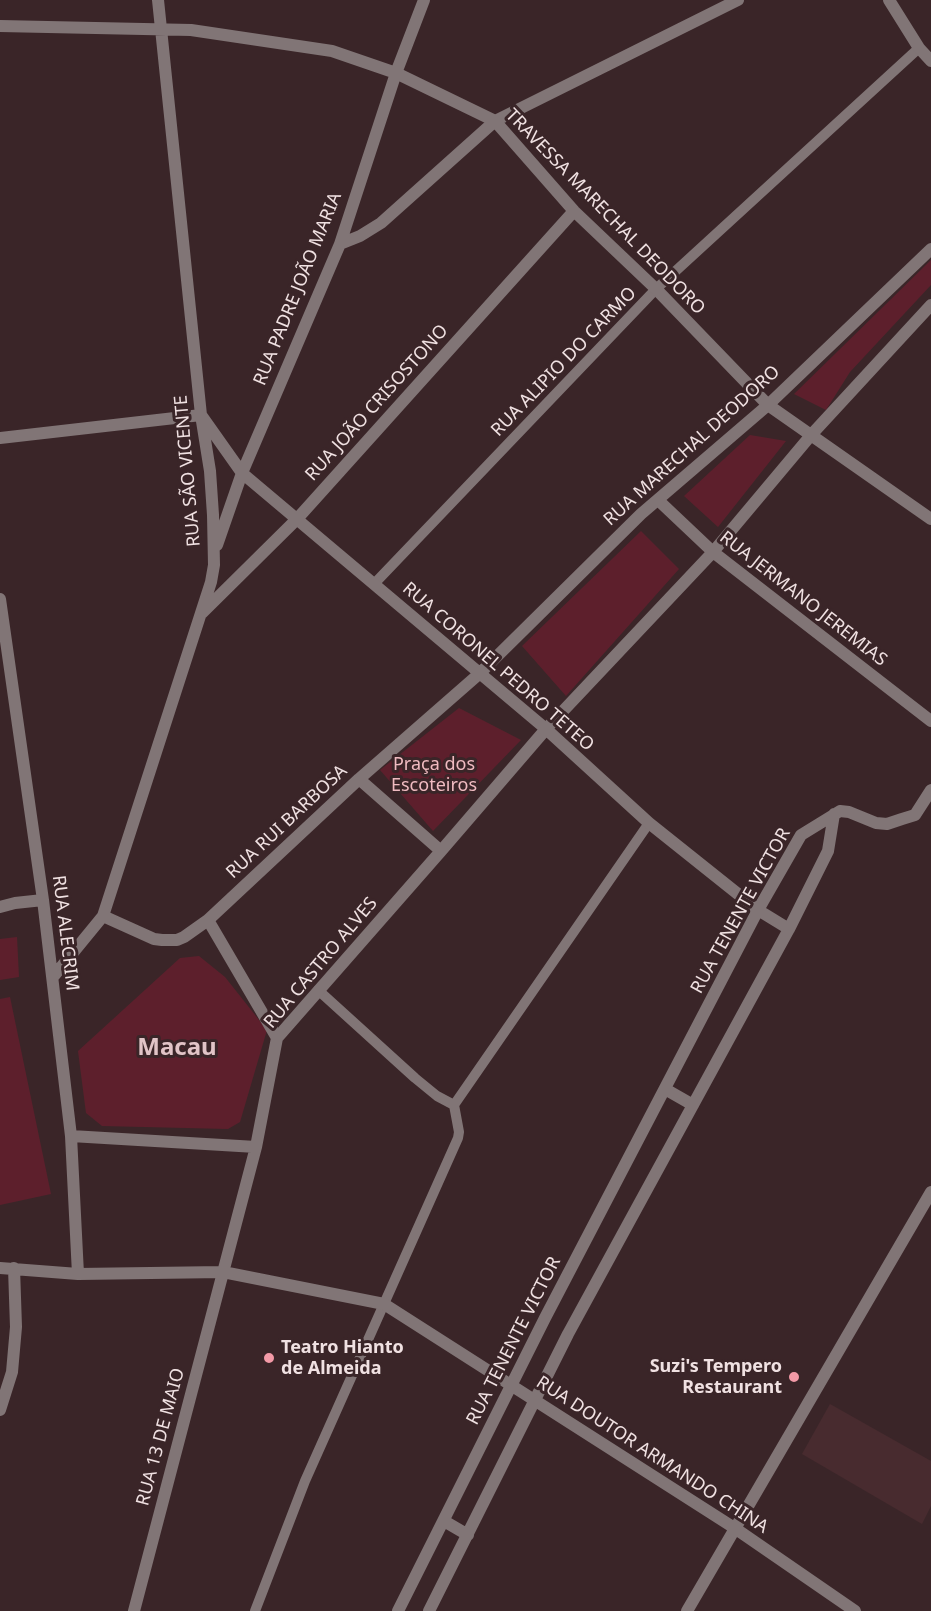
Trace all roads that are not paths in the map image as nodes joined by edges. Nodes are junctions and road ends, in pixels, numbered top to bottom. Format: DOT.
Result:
graph roads {
  1 [pos="158,0"];
  2 [pos="424,0"];
  3 [pos="738,0"];
  4 [pos="889,0"];
  5 [pos="0,26"];
  6 [pos="161,28"];
  7 [pos="919,48"];
  8 [pos="931,61"];
  9 [pos="396,73"];
  10 [pos="495,121"];
  11 [pos="574,211"];
  12 [pos="340,244"];
  13 [pos="931,249"];
  14 [pos="656,289"];
  15 [pos="931,304"];
  16 [pos="768,405"];
  17 [pos="201,415"];
  18 [pos="812,434"];
  19 [pos="0,438"];
  20 [pos="242,473"];
  21 [pos="658,500"];
  22 [pos="297,519"];
  23 [pos="931,519"];
  24 [pos="713,552"];
  25 [pos="214,555"];
  26 [pos="374,584"];
  27 [pos="0,599"];
  28 [pos="201,614"];
  29 [pos="479,674"];
  30 [pos="931,721"];
  31 [pos="546,729"];
  32 [pos="359,779"];
  33 [pos="931,790"];
  34 [pos="834,814"];
  35 [pos="649,823"];
  36 [pos="441,851"];
  37 [pos="43,900"];
  38 [pos="0,907"];
  39 [pos="758,910"];
  40 [pos="103,916"];
  41 [pos="208,920"];
  42 [pos="789,929"];
  43 [pos="52,977"];
  44 [pos="318,990"];
  45 [pos="277,1038"];
  46 [pos="665,1089"];
  47 [pos="453,1105"];
  48 [pos="693,1105"];
  49 [pos="72,1136"];
  50 [pos="256,1147"];
  51 [pos="931,1192"];
  52 [pos="0,1268"];
  53 [pos="14,1268"];
  54 [pos="223,1272"];
  55 [pos="78,1274"];
  56 [pos="384,1304"];
  57 [pos="512,1385"];
  58 [pos="536,1401"];
  59 [pos="0,1410"];
  60 [pos="444,1521"];
  61 [pos="736,1529"];
  62 [pos="468,1535"];
  63 [pos="134,1611"];
  64 [pos="255,1611"];
  65 [pos="398,1611"];
  66 [pos="429,1611"];
  67 [pos="687,1611"];
  68 [pos="855,1611"];
  1 -- 6 [label="street, RUA SÃO VICENTE"];
  2 -- 9 [label="street, RUA PADRE JOÃO MARIA"];
  3 -- 10 [label="street"];
  4 -- 7 [label="street"];
  5 -- 6 [label="street, TRAVESSA MARECHAL DEODORO"];
  6 -- 9 [label="street, TRAVESSA MARECHAL DEODORO"];
  6 -- 17 [label="street, RUA SÃO VICENTE"];
  7 -- 8 [label="street"];
  7 -- 14 [label="lane, RUA ALIPIO DO CARMO"];
  9 -- 10 [label="street, TRAVESSA MARECHAL DEODORO"];
  9 -- 12 [label="street, RUA PADRE JOÃO MARIA"];
  10 -- 11 [label="street, TRAVESSA MARECHAL DEODORO"];
  10 -- 12 [label="street"];
  11 -- 14 [label="street, TRAVESSA MARECHAL DEODORO"];
  11 -- 22 [label="street, RUA JOÃO CRISOSTONO"];
  12 -- 20 [label="street, RUA PADRE JOÃO MARIA"];
  13 -- 16 [label="street, RUA MARECHAL DEODORO"];
  14 -- 16 [label="street, TRAVESSA MARECHAL DEODORO"];
  14 -- 26 [label="lane, RUA ALIPIO DO CARMO"];
  15 -- 18 [label="street"];
  16 -- 18 [label="street, TRAVESSA MARECHAL DEODORO"];
  16 -- 21 [label="street, RUA MARECHAL DEODORO"];
  17 -- 19 [label="street"];
  17 -- 20 [label="street, RUA CORONEL PEDRO TETEO"];
  17 -- 25 [label="street, RUA SÃO VICENTE"];
  18 -- 23 [label="street, TRAVESSA MARECHAL DEODORO"];
  18 -- 24 [label="street"];
  20 -- 22 [label="street, RUA CORONEL PEDRO TETEO"];
  20 -- 25 [label="street, RUA PADRE JOÃO MARIA"];
  21 -- 24 [label="street, RUA JERMANO JEREMIAS"];
  21 -- 29 [label="street, RUA MARECHAL DEODORO"];
  22 -- 26 [label="street, RUA CORONEL PEDRO TETEO"];
  22 -- 28 [label="street, RUA JOÃO CRISOSTONO"];
  24 -- 30 [label="street, RUA JERMANO JEREMIAS"];
  24 -- 31 [label="street"];
  25 -- 28 [label="street, RUA SÃO VICENTE"];
  26 -- 29 [label="street, RUA CORONEL PEDRO TETEO"];
  27 -- 37 [label="street, RUA ALECRIM"];
  28 -- 40 [label="street, RUA SÃO VICENTE"];
  29 -- 31 [label="street, RUA CORONEL PEDRO TETEO"];
  29 -- 32 [label="street, RUA RUI BARBOSA"];
  31 -- 35 [label="street, RUA CORONEL PEDRO TETEO"];
  31 -- 36 [label="street, RUA CASTRO ALVES"];
  32 -- 36 [label="street"];
  32 -- 41 [label="street, RUA RUI BARBOSA"];
  33 -- 34 [label="street"];
  34 -- 39 [label="street, RUA TENENTE VICTOR"];
  34 -- 42 [label="street"];
  35 -- 39 [label="street, RUA CORONEL PEDRO TETEO"];
  35 -- 47 [label="lane"];
  36 -- 44 [label="street, RUA CASTRO ALVES"];
  37 -- 38 [label="street"];
  37 -- 43 [label="street, RUA ALECRIM"];
  39 -- 42 [label="street, RUA CORONEL PEDRO TETEO"];
  39 -- 46 [label="street, RUA TENENTE VICTOR"];
  40 -- 41 [label="street, RUA RUI BARBOSA"];
  40 -- 43 [label="street, RUA SÃO VICENTE"];
  41 -- 45 [label="street"];
  42 -- 48 [label="street"];
  43 -- 49 [label="street, RUA ALECRIM"];
  44 -- 45 [label="street, RUA CASTRO ALVES"];
  44 -- 47 [label="lane"];
  45 -- 50 [label="street, RUA CASTRO ALVES"];
  46 -- 48 [label="street"];
  46 -- 57 [label="street, RUA TENENTE VICTOR"];
  47 -- 56 [label="lane"];
  48 -- 58 [label="street"];
  49 -- 50 [label="street"];
  49 -- 55 [label="street, RUA ALECRIM"];
  50 -- 54 [label="street, RUA CASTRO ALVES"];
  51 -- 61 [label="street"];
  52 -- 53 [label="street, RUA DOUTOR ARMANDO CHINA"];
  53 -- 55 [label="street, RUA DOUTOR ARMANDO CHINA"];
  53 -- 59 [label="street"];
  54 -- 55 [label="street, RUA DOUTOR ARMANDO CHINA"];
  54 -- 56 [label="street, RUA DOUTOR ARMANDO CHINA"];
  54 -- 63 [label="street, RUA 13 DE MAIO"];
  56 -- 57 [label="street, RUA DOUTOR ARMANDO CHINA"];
  56 -- 64 [label="lane"];
  57 -- 58 [label="street, RUA DOUTOR ARMANDO CHINA"];
  57 -- 60 [label="street, RUA TENENTE VICTOR"];
  58 -- 61 [label="street, RUA DOUTOR ARMANDO CHINA"];
  58 -- 62 [label="street"];
  60 -- 62 [label="street"];
  60 -- 65 [label="street, RUA TENENTE VICTOR"];
  61 -- 67 [label="street"];
  61 -- 68 [label="street, RUA DOUTOR ARMANDO CHINA"];
  62 -- 66 [label="street"];
}
